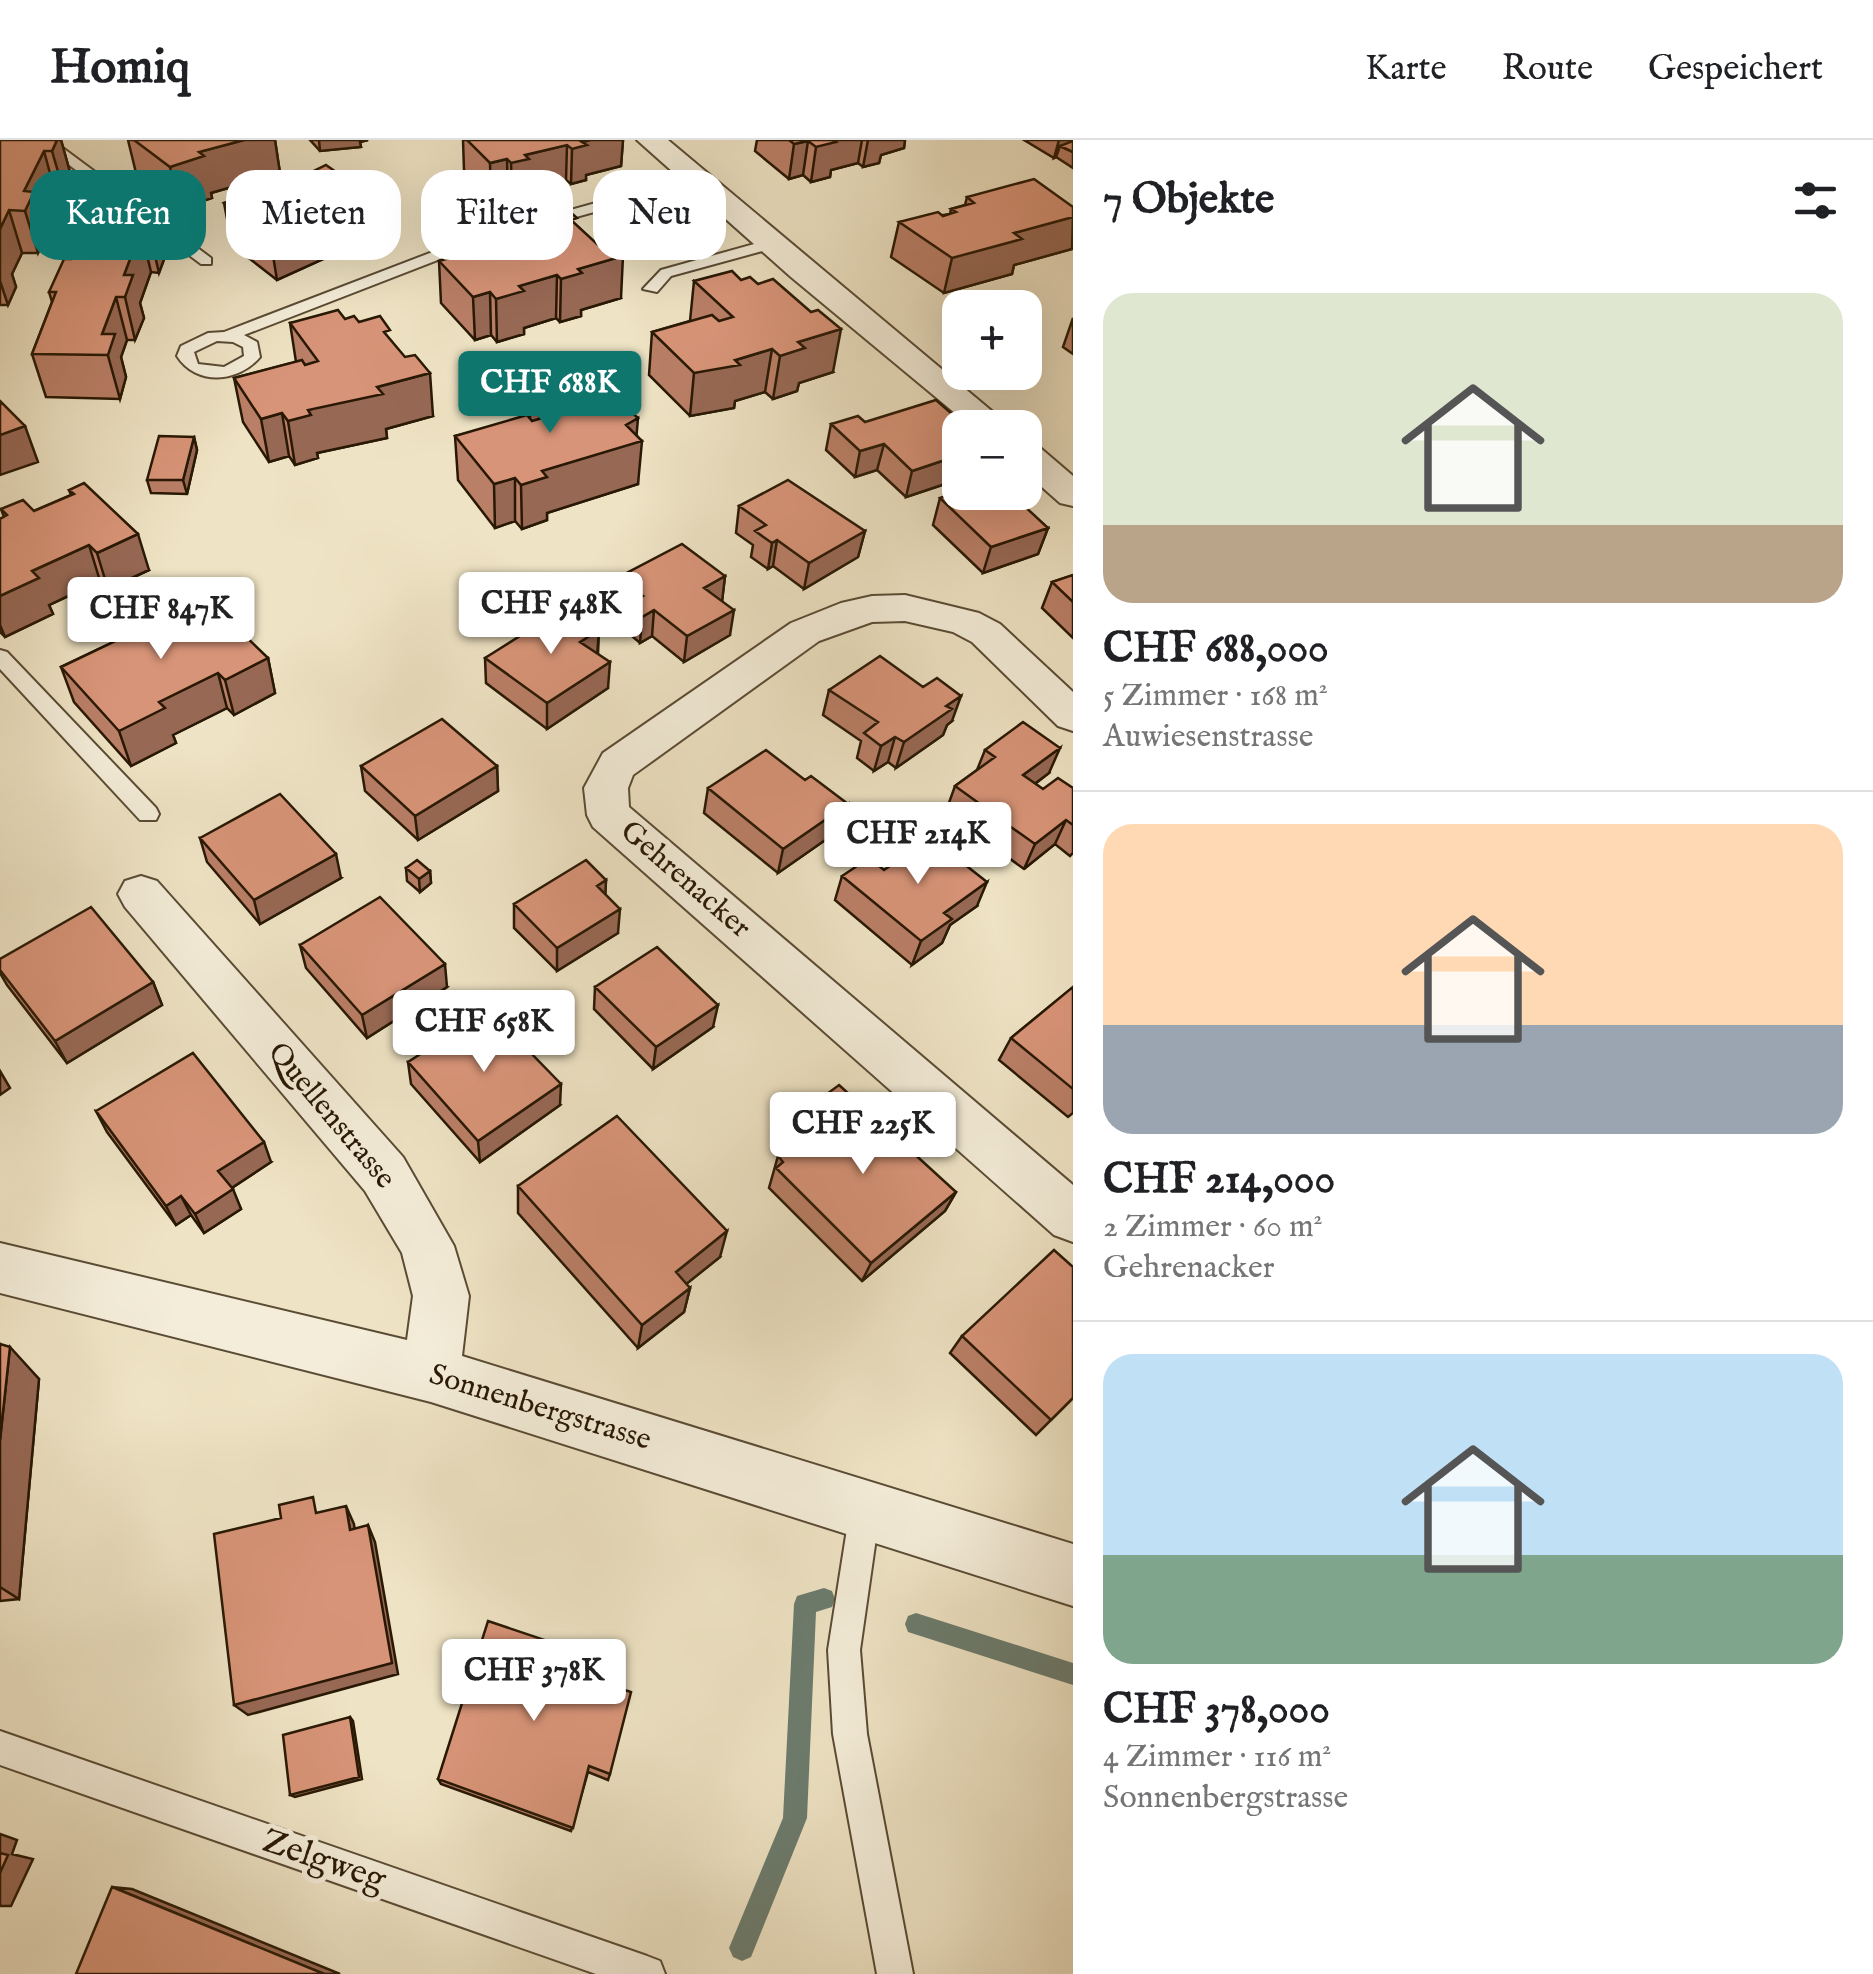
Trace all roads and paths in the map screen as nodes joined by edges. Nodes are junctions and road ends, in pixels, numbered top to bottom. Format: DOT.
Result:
graph roads {
  1 [pos="43,140"];
  2 [pos="651,140"];
  3 [pos="686,170"];
  4 [pos="726,204"];
  5 [pos="593,208"];
  6 [pos="772,244"];
  7 [pos="206,261"];
  8 [pos="651,289"];
  9 [pos="227,336"];
  10 [pos="973,410"];
  11 [pos="1042,469"];
  12 [pos="1073,495"];
  13 [pos="0,657"];
  14 [pos="1073,716"];
  15 [pos="148,814"];
  16 [pos="141,894"];
  17 [pos="1073,1218"];
  18 [pos="0,1268"];
  19 [pos="431,1374"];
  20 [pos="865,1510"];
  21 [pos="1073,1575"];
  22 [pos="0,1748"];
  23 [pos="648,1974"];
  24 [pos="896,1974"];
  1 -- 7 [label="lane"];
  2 -- 3 [label="street"];
  4 -- 6 [label="street"];
  5 -- 9 [label="lane"];
  6 -- 8 [label="lane"];
  6 -- 10 [label="street"];
  11 -- 12 [label="street"];
  13 -- 15 [label="lane"];
  14 -- 17 [label="street, Gehrenacker"];
  16 -- 19 [label="street, Quellenstrasse"];
  18 -- 19 [label="street, Sonnenbergstrasse"];
  19 -- 20 [label="street, Sonnenbergstrasse"];
  20 -- 21 [label="street, Sonnenbergstrasse"];
  20 -- 24 [label="lane"];
  22 -- 23 [label="lane, Zelgweg"];
}
